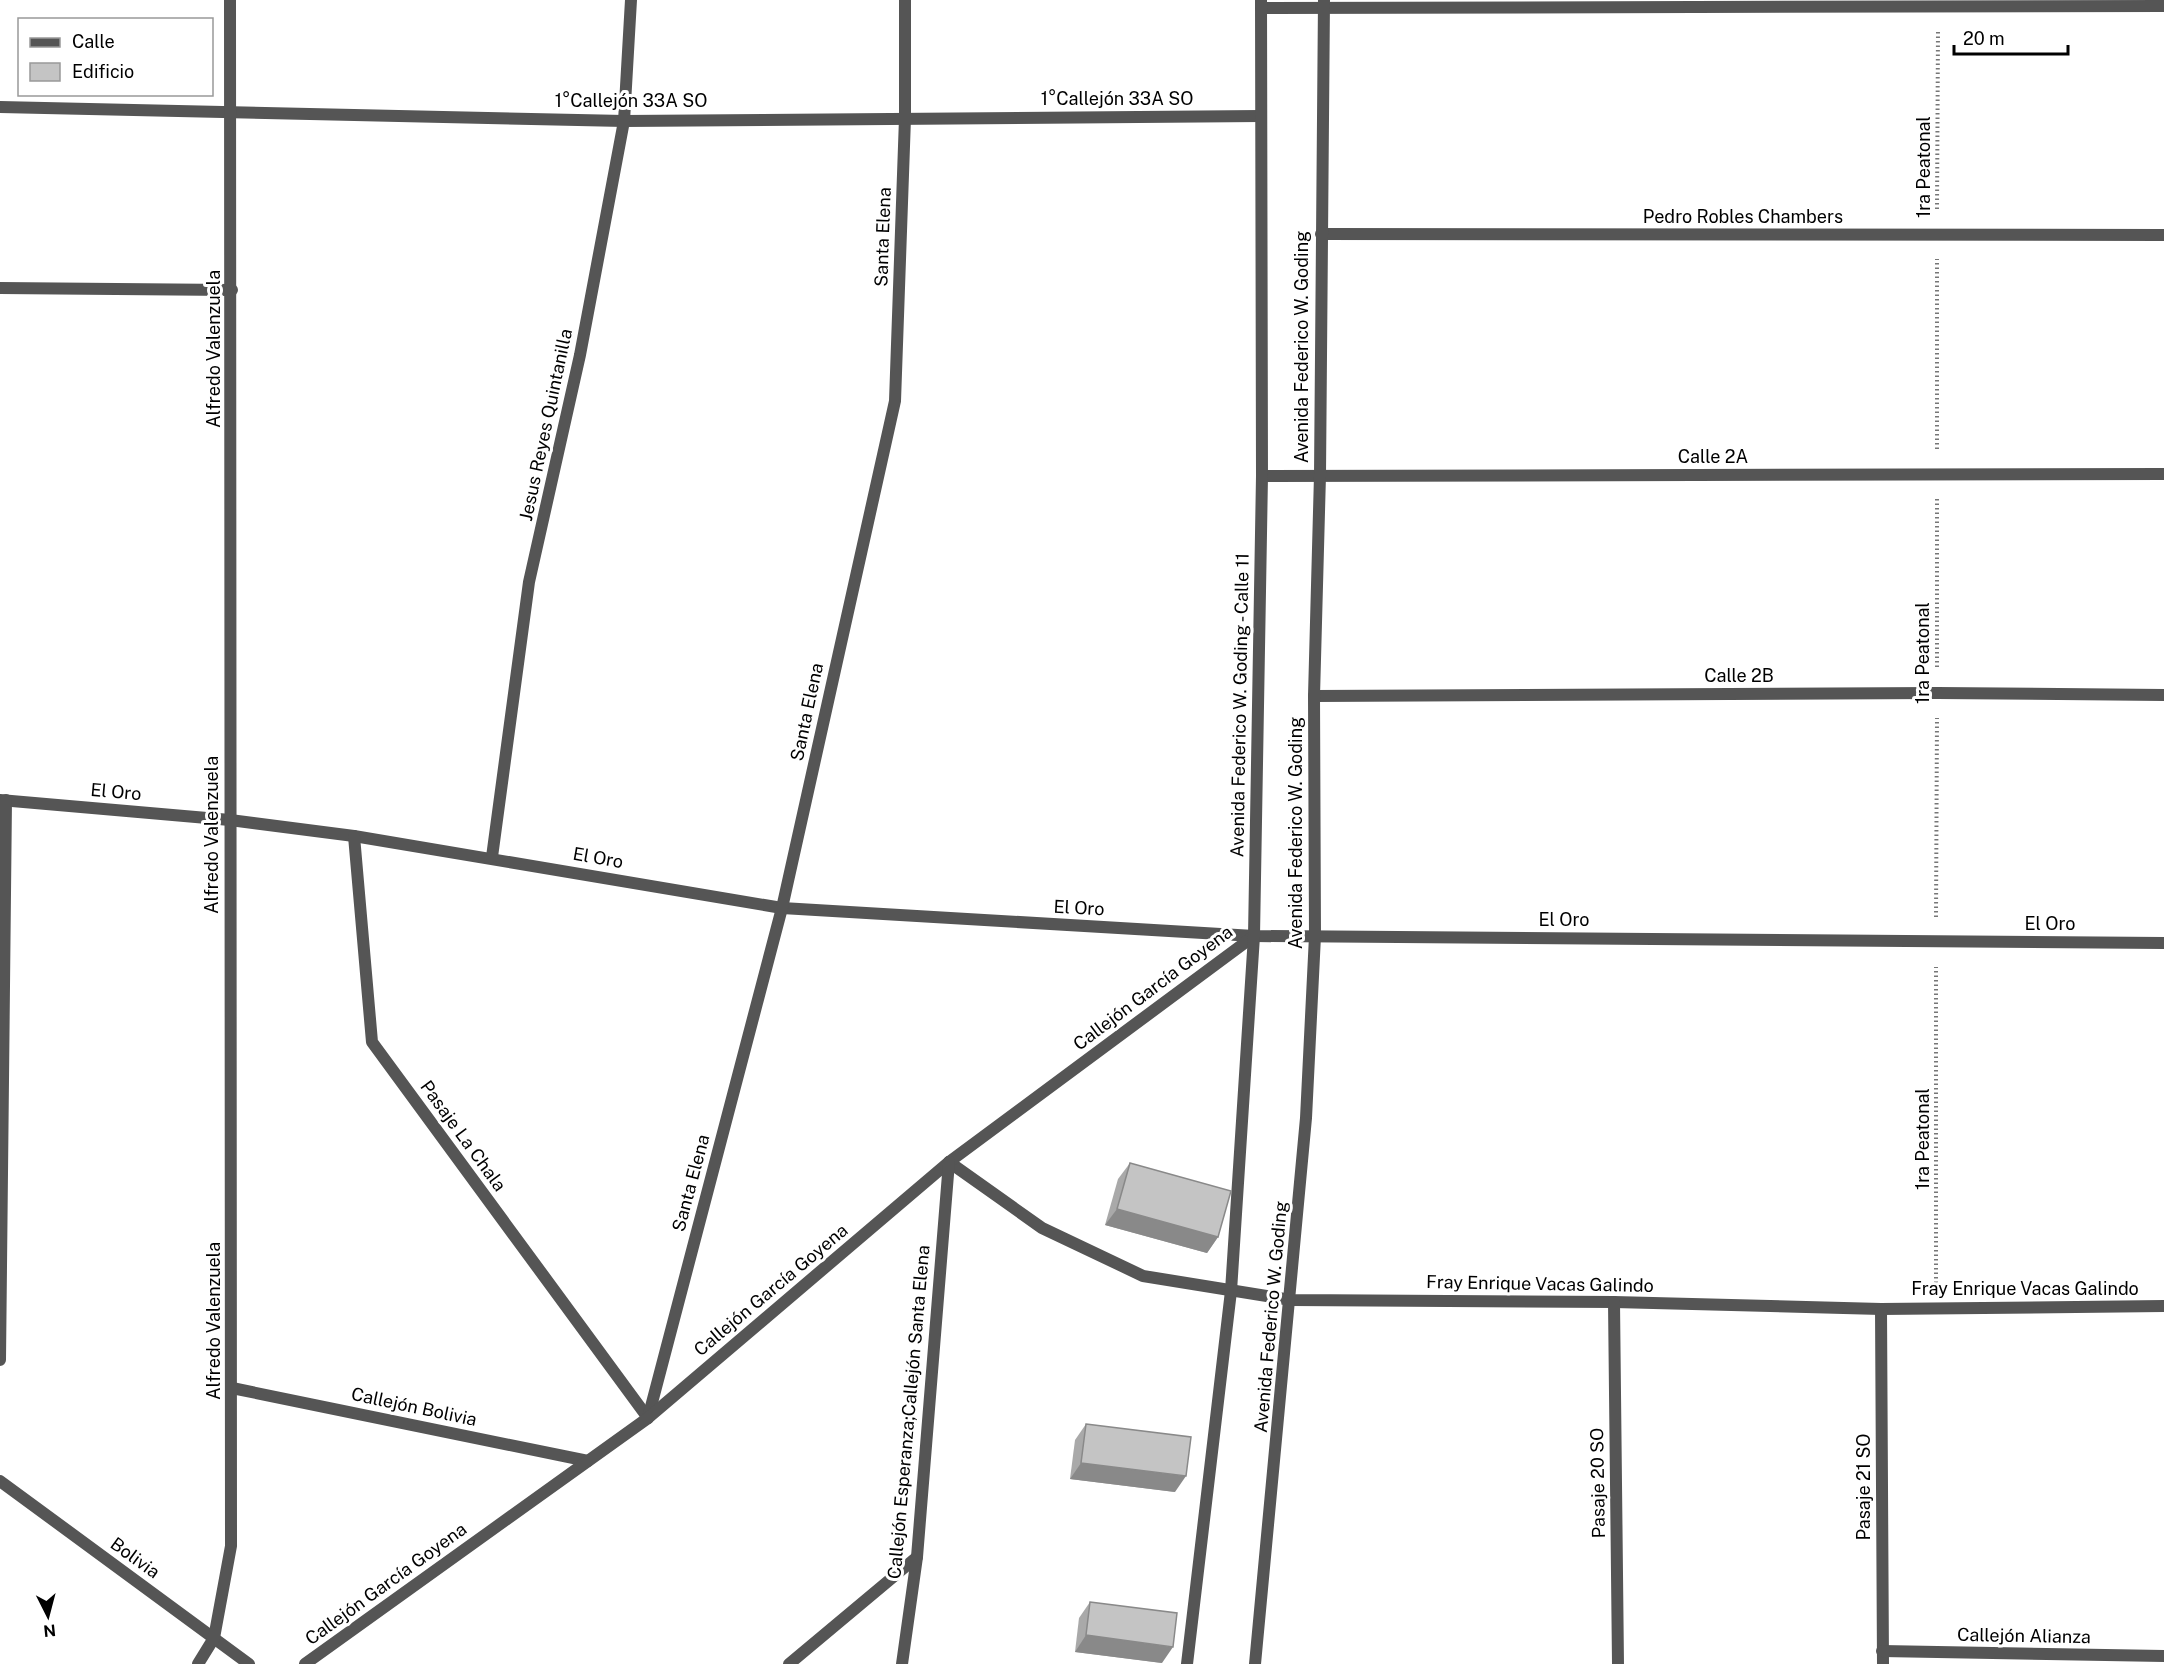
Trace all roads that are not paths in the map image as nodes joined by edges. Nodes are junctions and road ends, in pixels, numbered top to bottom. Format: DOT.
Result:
graph roads {
  1 [pos="230,0"];
  2 [pos="631,0"];
  3 [pos="905,0"];
  4 [pos="1261,4"];
  5 [pos="1324,4"];
  6 [pos="2164,6"];
  7 [pos="0,108"];
  8 [pos="229,110"];
  9 [pos="1262,116"];
  10 [pos="905,118"];
  11 [pos="624,121"];
  12 [pos="1321,234"];
  13 [pos="2164,235"];
  14 [pos="0,288"];
  15 [pos="232,290"];
  16 [pos="2164,474"];
  17 [pos="1320,475"];
  18 [pos="1262,476"];
  19 [pos="2164,695"];
  20 [pos="1314,696"];
  21 [pos="3,800"];
  22 [pos="230,820"];
  23 [pos="354,836"];
  24 [pos="492,857"];
  25 [pos="782,908"];
  26 [pos="1254,936"];
  27 [pos="1315,936"];
  28 [pos="2164,943"];
  29 [pos="949,1162"];
  30 [pos="1231,1291"];
  31 [pos="1291,1300"];
  32 [pos="1614,1302"];
  33 [pos="2164,1306"];
  34 [pos="1881,1309"];
  35 [pos="0,1360"];
  36 [pos="232,1388"];
  37 [pos="648,1418"];
  38 [pos="588,1461"];
  39 [pos="0,1481"];
  40 [pos="916,1557"];
  41 [pos="214,1638"];
  42 [pos="1882,1651"];
  43 [pos="2164,1656"];
  44 [pos="198,1664"];
  45 [pos="249,1664"];
  46 [pos="306,1664"];
  47 [pos="789,1664"];
  48 [pos="902,1664"];
  49 [pos="1187,1664"];
  50 [pos="1255,1664"];
  51 [pos="1618,1664"];
  52 [pos="1882,1664"];
  1 -- 8 [label="street, Alfredo Valenzuela"];
  2 -- 11 [label="street, Jesus Reyes Quintanilla"];
  3 -- 10 [label="street, Santa Elena"];
  4 -- 5 [label="street"];
  4 -- 9 [label="street"];
  5 -- 6 [label="street"];
  5 -- 12 [label="street, Avenida Federico W. Goding"];
  7 -- 8 [label="street, 1°Callejón 33A SO"];
  8 -- 11 [label="street, 1°Callejón 33A SO"];
  8 -- 15 [label="street, Alfredo Valenzuela"];
  9 -- 10 [label="street, 1°Callejón 33A SO"];
  9 -- 18 [label="street"];
  10 -- 11 [label="street, 1°Callejón 33A SO"];
  10 -- 25 [label="street, Santa Elena"];
  11 -- 24 [label="street, Jesus Reyes Quintanilla"];
  12 -- 13 [label="street, Pedro Robles Chambers"];
  12 -- 17 [label="street, Avenida Federico W. Goding"];
  14 -- 15 [label="street"];
  15 -- 22 [label="street, Alfredo Valenzuela"];
  16 -- 17 [label="street, Calle 2A"];
  17 -- 18 [label="street, Calle 2A"];
  17 -- 20 [label="street, Avenida Federico W. Goding"];
  18 -- 26 [label="street, Avenida Federico W. Goding - Calle 11"];
  19 -- 20 [label="street, Calle 2B"];
  20 -- 27 [label="street, Avenida Federico W. Goding"];
  21 -- 22 [label="street, El Oro"];
  21 -- 35 [label="street"];
  22 -- 23 [label="street, El Oro"];
  22 -- 36 [label="street, Alfredo Valenzuela"];
  23 -- 24 [label="street, El Oro"];
  23 -- 37 [label="street, Pasaje La Chala"];
  24 -- 25 [label="street, El Oro"];
  25 -- 26 [label="street, El Oro"];
  25 -- 37 [label="street, Santa Elena"];
  26 -- 27 [label="street, El Oro"];
  26 -- 29 [label="street, Callejón García Goyena"];
  26 -- 30 [label="street"];
  27 -- 28 [label="street, El Oro"];
  27 -- 31 [label="street, Avenida Federico W. Goding"];
  29 -- 30 [label="street, Fray Enrique Vacas Galindo"];
  29 -- 37 [label="street, Callejón García Goyena"];
  29 -- 40 [label="street, Callejón Esperanza;Callejón Santa Elena"];
  30 -- 31 [label="street, Fray Enrique Vacas Galindo"];
  30 -- 49 [label="street"];
  31 -- 32 [label="street, Fray Enrique Vacas Galindo"];
  31 -- 50 [label="street, Avenida Federico W. Goding"];
  32 -- 34 [label="street, Fray Enrique Vacas Galindo"];
  32 -- 51 [label="street, Pasaje 20 SO"];
  33 -- 34 [label="street, Fray Enrique Vacas Galindo"];
  34 -- 42 [label="street, Pasaje 21 SO"];
  36 -- 38 [label="street, Callejón Bolivia"];
  36 -- 41 [label="street, Alfredo Valenzuela"];
  37 -- 38 [label="street, Callejón García Goyena"];
  38 -- 46 [label="street, Callejón García Goyena"];
  39 -- 41 [label="street, Bolivia"];
  40 -- 47 [label="street"];
  40 -- 48 [label="street, Callejón Esperanza;Callejón Santa Elena"];
  41 -- 44 [label="street, Alfredo Valenzuela"];
  41 -- 45 [label="street, Bolivia"];
  42 -- 43 [label="street, Callejón Alianza"];
  42 -- 52 [label="street, Pasaje 21 SO"];
}
